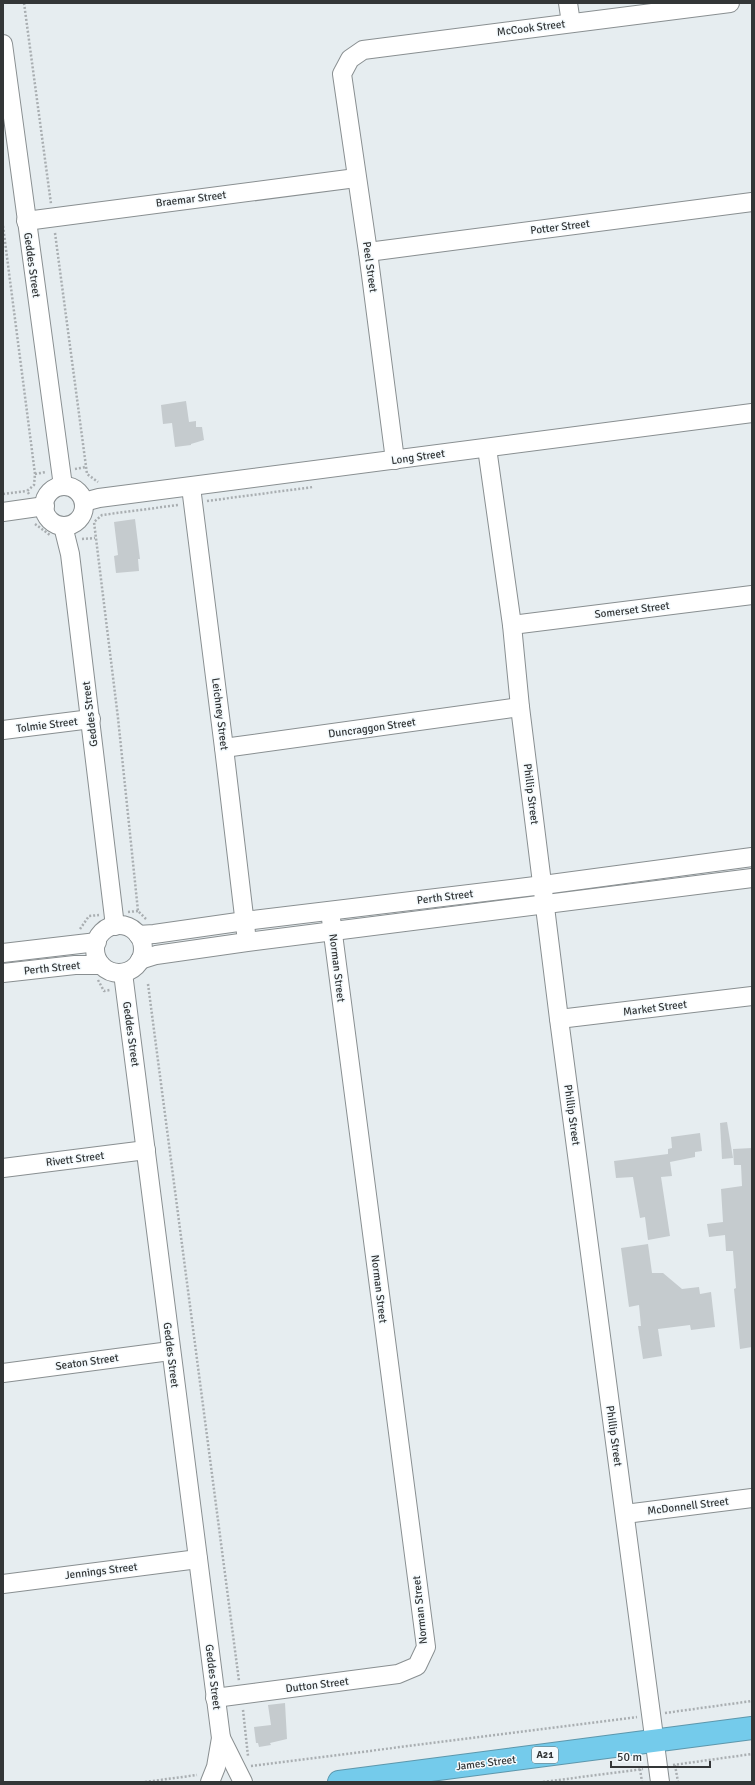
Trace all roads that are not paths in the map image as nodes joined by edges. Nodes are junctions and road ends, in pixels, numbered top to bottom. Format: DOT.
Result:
graph roads {
  1 [pos="568,3"];
  2 [pos="730,3"];
  3 [pos="571,23"];
  4 [pos="3,44"];
  5 [pos="342,74"];
  6 [pos="356,178"];
  7 [pos="752,202"];
  8 [pos="26,221"];
  9 [pos="368,252"];
  10 [pos="752,413"];
  11 [pos="487,448"];
  12 [pos="395,460"];
  13 [pos="62,486"];
  14 [pos="192,495"];
  15 [pos="95,505"];
  16 [pos="33,507"];
  17 [pos="3,512"];
  18 [pos="58,531"];
  19 [pos="752,595"];
  20 [pos="512,625"];
  21 [pos="520,708"];
  22 [pos="91,719"];
  23 [pos="3,730"];
  24 [pos="224,748"];
  25 [pos="752,857"];
  26 [pos="752,878"];
  27 [pos="543,885"];
  28 [pos="546,903"];
  29 [pos="330,911"];
  30 [pos="245,921"];
  31 [pos="115,926"];
  32 [pos="332,932"];
  33 [pos="146,934"];
  34 [pos="97,942"];
  35 [pos="247,942"];
  36 [pos="3,953"];
  37 [pos="140,960"];
  38 [pos="97,972"];
  39 [pos="3,973"];
  40 [pos="124,981"];
  41 [pos="752,996"];
  42 [pos="559,1019"];
  43 [pos="146,1150"];
  44 [pos="3,1168"];
  45 [pos="170,1351"];
  46 [pos="3,1373"];
  47 [pos="752,1498"];
  48 [pos="625,1514"];
  49 [pos="198,1559"];
  50 [pos="3,1584"];
  51 [pos="417,1666"];
  52 [pos="215,1698"];
  53 [pos="752,1728"];
  54 [pos="221,1738"];
  55 [pos="654,1741"];
  56 [pos="205,1778"];
  57 [pos="243,1782"];
  58 [pos="339,1782"];
  59 [pos="660,1782"];
  1 -- 3 [label="street"];
  2 -- 3 [label="street, McCook Street"];
  3 -- 5 [label="street, McCook Street"];
  4 -- 8 [label="street, Geddes Street"];
  5 -- 6 [label="street, Peel Street"];
  6 -- 8 [label="street, Braemar Street"];
  6 -- 9 [label="street, Peel Street"];
  7 -- 9 [label="street, Potter Street"];
  8 -- 13 [label="street, Geddes Street"];
  9 -- 12 [label="street, Peel Street"];
  10 -- 11 [label="street, Long Street"];
  11 -- 12 [label="street, Long Street"];
  11 -- 20 [label="street, Phillip Street"];
  12 -- 14 [label="street, Long Street"];
  13 -- 15 [label="street"];
  13 -- 16 [label="street"];
  14 -- 15 [label="street, Long Street"];
  14 -- 24 [label="street, Leichney Street"];
  15 -- 18 [label="street"];
  16 -- 17 [label="street"];
  16 -- 18 [label="street"];
  18 -- 22 [label="street, Geddes Street"];
  19 -- 20 [label="street, Somerset Street"];
  20 -- 21 [label="street, Phillip Street"];
  21 -- 24 [label="street, Duncraggon Street"];
  21 -- 27 [label="street, Phillip Street"];
  22 -- 23 [label="street, Tolmie Street"];
  22 -- 31 [label="street, Geddes Street"];
  24 -- 30 [label="street, Leichney Street"];
  25 -- 27 [label="street, Perth Street"];
  26 -- 28 [label="street, Perth Street"];
  27 -- 28 [label="street, Phillip Street"];
  27 -- 29 [label="street, Perth Street"];
  28 -- 32 [label="street, Perth Street"];
  28 -- 42 [label="street, Phillip Street"];
  29 -- 30 [label="street, Perth Street"];
  29 -- 32 [label="street, Norman Street"];
  30 -- 33 [label="street, Perth Street"];
  30 -- 35 [label="street, Leichney Street"];
  31 -- 33 [label="street"];
  31 -- 34 [label="street"];
  32 -- 35 [label="street, Perth Street"];
  32 -- 51 [label="street, Norman Street"];
  33 -- 37 [label="street"];
  34 -- 36 [label="street, Perth Street"];
  34 -- 38 [label="street"];
  35 -- 37 [label="street, Perth Street"];
  37 -- 40 [label="street"];
  38 -- 39 [label="street, Perth Street"];
  38 -- 40 [label="street"];
  40 -- 43 [label="street, Geddes Street"];
  41 -- 42 [label="street, Market Street"];
  42 -- 48 [label="street, Phillip Street"];
  43 -- 44 [label="street, Rivett Street"];
  43 -- 45 [label="street, Geddes Street"];
  45 -- 46 [label="street, Seaton Street"];
  45 -- 49 [label="street, Geddes Street"];
  47 -- 48 [label="street, McDonnell Street"];
  48 -- 55 [label="street, Phillip Street"];
  49 -- 50 [label="street, Jennings Street"];
  49 -- 52 [label="street, Geddes Street"];
  51 -- 52 [label="street, Dutton Street"];
  52 -- 54 [label="street, Geddes Street"];
  53 -- 55 [label="highway, James Street / A21"];
  54 -- 56 [label="street, Geddes Street"];
  54 -- 57 [label="street, Geddes Street"];
  55 -- 58 [label="highway, James Street / A21"];
  55 -- 59 [label="street, Phillip Street"];
}
